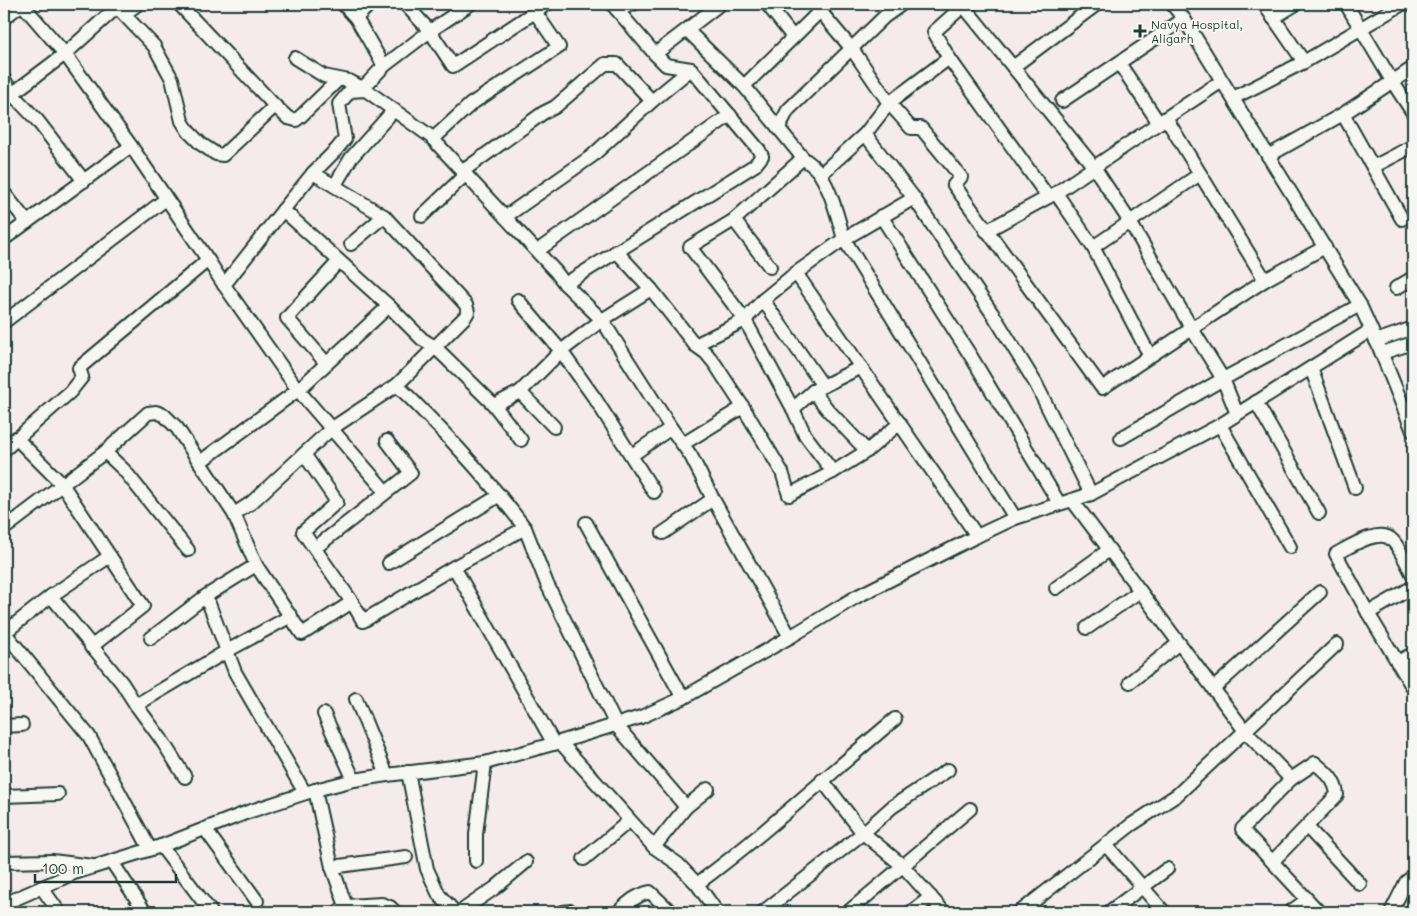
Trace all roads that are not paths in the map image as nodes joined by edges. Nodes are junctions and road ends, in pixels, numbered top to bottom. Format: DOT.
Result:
graph roads {
  1 [pos="22,4"];
  2 [pos="138,4"];
  3 [pos="179,4"];
  4 [pos="343,4"];
  5 [pos="370,4"];
  6 [pos="405,4"];
  7 [pos="470,4"];
  8 [pos="547,4"];
  9 [pos="633,4"];
  10 [pos="720,4"];
  11 [pos="767,4"];
  12 [pos="902,4"];
  13 [pos="1097,4"];
  14 [pos="1172,4"];
  15 [pos="1264,4"];
  16 [pos="1296,4"];
  17 [pos="1346,4"];
  18 [pos="1402,4"];
  19 [pos="962,5"];
  20 [pos="615,7"];
  21 [pos="824,7"];
  22 [pos="118,8"];
  23 [pos="535,12"];
  24 [pos="4,18"];
  25 [pos="356,18"];
  26 [pos="1273,18"];
  27 [pos="1184,20"];
  28 [pos="1360,28"];
  29 [pos="686,30"];
  30 [pos="430,31"];
  31 [pos="793,37"];
  32 [pos="666,46"];
  33 [pos="852,49"];
  34 [pos="65,54"];
  35 [pos="655,54"];
  36 [pos="295,58"];
  37 [pos="948,58"];
  38 [pos="1304,62"];
  39 [pos="1119,63"];
  40 [pos="666,65"];
  41 [pos="384,66"];
  42 [pos="1013,67"];
  43 [pos="1413,68"];
  44 [pos="691,69"];
  45 [pos="4,79"];
  46 [pos="338,80"];
  47 [pos="1222,81"];
  48 [pos="1392,81"];
  49 [pos="744,86"];
  50 [pos="365,89"];
  51 [pos="8,97"];
  52 [pos="1233,98"];
  53 [pos="652,100"];
  54 [pos="1062,101"];
  55 [pos="889,103"];
  56 [pos="275,106"];
  57 [pos="394,110"];
  58 [pos="1413,113"];
  59 [pos="1343,114"];
  60 [pos="730,115"];
  61 [pos="1162,121"];
  62 [pos="778,127"];
  63 [pos="865,134"];
  64 [pos="433,139"];
  65 [pos="131,146"];
  66 [pos="1413,146"];
  67 [pos="1268,156"];
  68 [pos="803,158"];
  69 [pos="1373,166"];
  70 [pos="1094,167"];
  71 [pos="313,173"];
  72 [pos="464,173"];
  73 [pos="820,174"];
  74 [pos="1200,174"];
  75 [pos="84,181"];
  76 [pos="335,185"];
  77 [pos="4,193"];
  78 [pos="1052,195"];
  79 [pos="914,198"];
  80 [pos="166,199"];
  81 [pos="282,210"];
  82 [pos="384,216"];
  83 [pos="422,216"];
  84 [pos="880,216"];
  85 [pos="506,217"];
  86 [pos="1402,219"];
  87 [pos="734,220"];
  88 [pos="27,222"];
  89 [pos="1130,222"];
  90 [pos="986,231"];
  91 [pos="4,239"];
  92 [pos="844,239"];
  93 [pos="351,244"];
  94 [pos="1093,247"];
  95 [pos="1325,247"];
  96 [pos="537,251"];
  97 [pos="616,251"];
  98 [pos="208,260"];
  99 [pos="339,261"];
  100 [pos="770,267"];
  101 [pos="796,273"];
  102 [pos="1413,278"];
  103 [pos="1266,280"];
  104 [pos="224,284"];
  105 [pos="565,284"];
  106 [pos="1396,288"];
  107 [pos="651,289"];
  108 [pos="518,300"];
  109 [pos="764,300"];
  110 [pos="1360,304"];
  111 [pos="389,306"];
  112 [pos="602,320"];
  113 [pos="745,320"];
  114 [pos="4,322"];
  115 [pos="1192,328"];
  116 [pos="1413,328"];
  117 [pos="1374,335"];
  118 [pos="1413,343"];
  119 [pos="695,345"];
  120 [pos="435,347"];
  121 [pos="561,351"];
  122 [pos="1382,354"];
  123 [pos="1150,356"];
  124 [pos="326,363"];
  125 [pos="861,367"];
  126 [pos="1311,368"];
  127 [pos="1223,379"];
  128 [pos="397,385"];
  129 [pos="818,389"];
  130 [pos="298,390"];
  131 [pos="520,392"];
  132 [pos="1256,402"];
  133 [pos="494,405"];
  134 [pos="743,408"];
  135 [pos="793,409"];
  136 [pos="1237,414"];
  137 [pos="900,423"];
  138 [pos="1220,425"];
  139 [pos="554,427"];
  140 [pos="671,428"];
  141 [pos="331,429"];
  142 [pos="1413,431"];
  143 [pos="1121,438"];
  144 [pos="521,440"];
  145 [pos="387,441"];
  146 [pos="8,443"];
  147 [pos="683,444"];
  148 [pos="867,451"];
  149 [pos="105,452"];
  150 [pos="304,454"];
  151 [pos="632,456"];
  152 [pos="200,462"];
  153 [pos="833,472"];
  154 [pos="62,484"];
  155 [pos="1355,488"];
  156 [pos="386,492"];
  157 [pos="654,492"];
  158 [pos="1091,494"];
  159 [pos="500,495"];
  160 [pos="713,499"];
  161 [pos="1072,500"];
  162 [pos="1059,503"];
  163 [pos="1319,513"];
  164 [pos="234,514"];
  165 [pos="1015,518"];
  166 [pos="586,523"];
  167 [pos="525,528"];
  168 [pos="4,529"];
  169 [pos="663,533"];
  170 [pos="976,536"];
  171 [pos="1290,547"];
  172 [pos="315,548"];
  173 [pos="188,550"];
  174 [pos="1109,550"];
  175 [pos="110,556"];
  176 [pos="389,563"];
  177 [pos="256,565"];
  178 [pos="454,568"];
  179 [pos="1413,575"];
  180 [pos="1413,587"];
  181 [pos="1056,588"];
  182 [pos="1140,591"];
  183 [pos="1320,592"];
  184 [pos="51,596"];
  185 [pos="206,596"];
  186 [pos="352,602"];
  187 [pos="1368,613"];
  188 [pos="290,616"];
  189 [pos="1087,628"];
  190 [pos="4,633"];
  191 [pos="151,638"];
  192 [pos="790,638"];
  193 [pos="1179,643"];
  194 [pos="1337,644"];
  195 [pos="91,647"];
  196 [pos="227,651"];
  197 [pos="1413,654"];
  198 [pos="1397,662"];
  199 [pos="1130,682"];
  200 [pos="1413,688"];
  201 [pos="1213,689"];
  202 [pos="683,698"];
  203 [pos="356,699"];
  204 [pos="136,706"];
  205 [pos="324,714"];
  206 [pos="895,719"];
  207 [pos="22,725"];
  208 [pos="616,725"];
  209 [pos="4,726"];
  210 [pos="1245,731"];
  211 [pos="557,743"];
  212 [pos="486,763"];
  213 [pos="948,770"];
  214 [pos="408,772"];
  215 [pos="387,774"];
  216 [pos="184,777"];
  217 [pos="1291,779"];
  218 [pos="354,780"];
  219 [pos="822,780"];
  220 [pos="708,789"];
  221 [pos="310,792"];
  222 [pos="58,794"];
  223 [pos="4,796"];
  224 [pos="686,807"];
  225 [pos="970,808"];
  226 [pos="629,821"];
  227 [pos="1307,827"];
  228 [pos="206,829"];
  229 [pos="863,833"];
  230 [pos="1106,845"];
  231 [pos="654,847"];
  232 [pos="156,848"];
  233 [pos="406,857"];
  234 [pos="584,859"];
  235 [pos="476,861"];
  236 [pos="1273,861"];
  237 [pos="4,862"];
  238 [pos="112,862"];
  239 [pos="526,862"];
  240 [pos="98,866"];
  241 [pos="903,866"];
  242 [pos="332,867"];
  243 [pos="1167,869"];
  244 [pos="1413,879"];
  245 [pos="696,884"];
  246 [pos="1360,884"];
  247 [pos="42,888"];
  248 [pos="1142,888"];
  249 [pos="931,897"];
  250 [pos="257,900"];
  251 [pos="1307,900"];
  252 [pos="4,904"];
  253 [pos="342,909"];
  254 [pos="59,912"];
  255 [pos="145,912"];
  256 [pos="211,912"];
  257 [pos="395,912"];
  258 [pos="455,912"];
  259 [pos="460,912"];
  260 [pos="563,912"];
  261 [pos="572,912"];
  262 [pos="618,912"];
  263 [pos="671,912"];
  264 [pos="717,912"];
  265 [pos="763,912"];
  266 [pos="848,912"];
  267 [pos="911,912"];
  268 [pos="944,912"];
  269 [pos="1020,912"];
  270 [pos="1109,912"];
  271 [pos="1164,912"];
  272 [pos="1290,912"];
  273 [pos="1319,912"];
  274 [pos="1391,912"];
  1 -- 24 [label="street"];
  1 -- 34 [label="street"];
  2 -- 22 [label="street"];
  3 -- 56 [label="street"];
  4 -- 25 [label="street"];
  5 -- 25 [label="street"];
  6 -- 30 [label="street"];
  7 -- 30 [label="street"];
  8 -- 23 [label="street"];
  9 -- 20 [label="street"];
  10 -- 29 [label="street"];
  11 -- 31 [label="street"];
  12 -- 33 [label="street"];
  13 -- 42 [label="street"];
  14 -- 27 [label="street"];
  15 -- 26 [label="street"];
  16 -- 26 [label="street"];
  17 -- 28 [label="street"];
  18 -- 28 [label="street"];
  19 -- 37 [label="street"];
  19 -- 42 [label="street"];
  20 -- 35 [label="street"];
  21 -- 31 [label="street"];
  21 -- 33 [label="street"];
  22 -- 34 [label="street"];
  22 -- 56 [label="street"];
  23 -- 30 [label="street"];
  23 -- 64 [label="street"];
  25 -- 41 [label="street"];
  26 -- 38 [label="street"];
  27 -- 39 [label="street"];
  27 -- 47 [label="street"];
  28 -- 38 [label="street"];
  28 -- 48 [label="street"];
  29 -- 32 [label="street"];
  29 -- 49 [label="street"];
  30 -- 41 [label="street"];
  31 -- 49 [label="street"];
  32 -- 35 [label="street"];
  32 -- 40 [label="street"];
  33 -- 55 [label="street"];
  33 -- 62 [label="street"];
  34 -- 51 [label="street"];
  34 -- 65 [label="street"];
  35 -- 40 [label="street"];
  36 -- 46 [label="street"];
  37 -- 55 [label="street"];
  37 -- 78 [label="street"];
  38 -- 52 [label="street"];
  39 -- 54 [label="street"];
  39 -- 61 [label="street"];
  40 -- 44 [label="street"];
  41 -- 50 [label="street"];
  42 -- 70 [label="street"];
  43 -- 48 [label="street"];
  44 -- 53 [label="street"];
  44 -- 60 [label="street"];
  45 -- 51 [label="street"];
  46 -- 50 [label="street"];
  46 -- 56 [label="street"];
  47 -- 52 [label="street"];
  47 -- 61 [label="street"];
  48 -- 58 [label="street"];
  48 -- 59 [label="street"];
  49 -- 62 [label="street"];
  50 -- 57 [label="street"];
  50 -- 71 [label="street"];
  51 -- 75 [label="street"];
  52 -- 67 [label="street"];
  53 -- 72 [label="street"];
  53 -- 85 [label="street"];
  55 -- 63 [label="street"];
  55 -- 90 [label="street"];
  57 -- 64 [label="street"];
  57 -- 76 [label="street"];
  59 -- 67 [label="street"];
  59 -- 69 [label="street"];
  60 -- 96 [label="street"];
  60 -- 97 [label="street"];
  61 -- 70 [label="street"];
  61 -- 74 [label="street"];
  62 -- 68 [label="street"];
  63 -- 73 [label="street"];
  63 -- 79 [label="street"];
  64 -- 72 [label="street"];
  65 -- 75 [label="street"];
  65 -- 80 [label="street"];
  66 -- 69 [label="street"];
  67 -- 95 [label="street"];
  68 -- 73 [label="street"];
  68 -- 87 [label="street"];
  69 -- 86 [label="street"];
  70 -- 78 [label="street"];
  70 -- 89 [label="street"];
  71 -- 76 [label="street"];
  71 -- 81 [label="street"];
  72 -- 83 [label="street"];
  72 -- 85 [label="street"];
  73 -- 92 [label="street"];
  74 -- 89 [label="street"];
  74 -- 103 [label="street"];
  75 -- 88 [label="street"];
  76 -- 82 [label="street"];
  77 -- 88 [label="street"];
  78 -- 90 [label="street"];
  78 -- 94 [label="street"];
  79 -- 84 [label="street"];
  79 -- 158 [label="street"];
  80 -- 98 [label="street"];
  80 -- 114 [label="street"];
  81 -- 99 [label="street"];
  81 -- 104 [label="street"];
  82 -- 93 [label="street"];
  82 -- 120 [label="street"];
  84 -- 92 [label="street"];
  84 -- 162 [label="street"];
  85 -- 96 [label="street"];
  87 -- 100 [label="street"];
  87 -- 113 [label="street"];
  88 -- 91 [label="street"];
  89 -- 94 [label="street"];
  89 -- 115 [label="street"];
  90 -- 123 [label="street"];
  92 -- 101 [label="street"];
  92 -- 165 [label="street"];
  94 -- 123 [label="street"];
  95 -- 103 [label="street"];
  95 -- 110 [label="street"];
  96 -- 105 [label="street"];
  97 -- 105 [label="street"];
  97 -- 107 [label="street"];
  98 -- 104 [label="street"];
  98 -- 146 [label="street"];
  99 -- 111 [label="street"];
  99 -- 124 [label="street"];
  101 -- 109 [label="street"];
  101 -- 125 [label="street"];
  102 -- 106 [label="street"];
  103 -- 115 [label="street"];
  104 -- 130 [label="street"];
  105 -- 112 [label="street"];
  107 -- 112 [label="street"];
  107 -- 119 [label="street"];
  108 -- 121 [label="street"];
  109 -- 113 [label="street"];
  109 -- 129 [label="street"];
  110 -- 117 [label="street"];
  110 -- 127 [label="street"];
  111 -- 120 [label="street"];
  111 -- 124 [label="street"];
  112 -- 121 [label="street"];
  112 -- 140 [label="street"];
  113 -- 119 [label="street"];
  113 -- 135 [label="street"];
  115 -- 123 [label="street"];
  115 -- 127 [label="street"];
  116 -- 117 [label="street"];
  117 -- 122 [label="street"];
  117 -- 126 [label="street"];
  118 -- 122 [label="street"];
  119 -- 134 [label="street"];
  120 -- 128 [label="street"];
  120 -- 133 [label="street"];
  121 -- 131 [label="street"];
  121 -- 151 [label="street"];
  122 -- 142 [label="street"];
  124 -- 130 [label="street"];
  125 -- 129 [label="street"];
  125 -- 137 [label="street"];
  126 -- 132 [label="street"];
  126 -- 155 [label="street"];
  127 -- 136 [label="street"];
  127 -- 143 [label="street"];
  128 -- 141 [label="street"];
  128 -- 159 [label="street"];
  129 -- 135 [label="street"];
  129 -- 148 [label="street"];
  130 -- 141 [label="street"];
  130 -- 152 [label="street"];
  131 -- 133 [label="street"];
  131 -- 139 [label="street"];
  132 -- 136 [label="street"];
  132 -- 163 [label="street"];
  133 -- 144 [label="street"];
  134 -- 147 [label="street"];
  134 -- 153 [label="street"];
  135 -- 153 [label="street"];
  136 -- 138 [label="street"];
  137 -- 148 [label="street"];
  137 -- 170 [label="street"];
  138 -- 158 [label="street"];
  138 -- 171 [label="street"];
  140 -- 147 [label="street"];
  140 -- 151 [label="street"];
  141 -- 150 [label="street"];
  141 -- 156 [label="street"];
  145 -- 156 [label="street"];
  146 -- 154 [label="street"];
  147 -- 160 [label="street"];
  148 -- 153 [label="street"];
  149 -- 152 [label="street"];
  149 -- 154 [label="street"];
  149 -- 173 [label="street"];
  150 -- 164 [label="street"];
  150 -- 172 [label="street"];
  151 -- 157 [label="street"];
  152 -- 164 [label="street"];
  154 -- 168 [label="street"];
  154 -- 175 [label="street"];
  156 -- 172 [label="street"];
  158 -- 161 [label="street"];
  159 -- 167 [label="street"];
  159 -- 176 [label="street"];
  160 -- 169 [label="street"];
  160 -- 192 [label="street"];
  161 -- 162 [label="street"];
  161 -- 174 [label="street"];
  162 -- 165 [label="street"];
  164 -- 177 [label="street"];
  165 -- 170 [label="street"];
  166 -- 202 [label="street"];
  167 -- 178 [label="street"];
  167 -- 208 [label="street"];
  170 -- 192 [label="street"];
  172 -- 186 [label="street"];
  174 -- 181 [label="street"];
  174 -- 182 [label="street"];
  175 -- 184 [label="street"];
  175 -- 195 [label="street"];
  177 -- 185 [label="street"];
  177 -- 188 [label="street"];
  178 -- 186 [label="street"];
  178 -- 211 [label="street"];
  179 -- 187 [label="street"];
  180 -- 187 [label="street"];
  182 -- 189 [label="street"];
  182 -- 193 [label="street"];
  183 -- 201 [label="street"];
  184 -- 190 [label="street"];
  184 -- 195 [label="street"];
  185 -- 191 [label="street"];
  185 -- 196 [label="street"];
  186 -- 188 [label="street"];
  187 -- 198 [label="street"];
  188 -- 196 [label="street"];
  190 -- 232 [label="street"];
  192 -- 202 [label="street"];
  193 -- 199 [label="street"];
  193 -- 201 [label="street"];
  194 -- 210 [label="street"];
  195 -- 204 [label="street"];
  196 -- 204 [label="street"];
  196 -- 221 [label="street"];
  197 -- 198 [label="street"];
  198 -- 200 [label="street"];
  201 -- 210 [label="street"];
  202 -- 208 [label="street"];
  203 -- 215 [label="street"];
  204 -- 216 [label="street"];
  205 -- 218 [label="street"];
  206 -- 219 [label="street"];
  207 -- 209 [label="street"];
  208 -- 211 [label="street"];
  208 -- 224 [label="street"];
  210 -- 217 [label="street"];
  210 -- 230 [label="street"];
  211 -- 212 [label="street"];
  211 -- 226 [label="street"];
  212 -- 214 [label="street"];
  212 -- 235 [label="street"];
  213 -- 229 [label="street"];
  214 -- 215 [label="street"];
  214 -- 258 [label="street"];
  215 -- 218 [label="street"];
  217 -- 227 [label="street"];
  217 -- 236 [label="street"];
  218 -- 221 [label="street"];
  219 -- 229 [label="street"];
  219 -- 245 [label="street"];
  220 -- 224 [label="street"];
  221 -- 228 [label="street"];
  221 -- 242 [label="street"];
  222 -- 223 [label="street"];
  224 -- 231 [label="street"];
  225 -- 241 [label="street"];
  226 -- 231 [label="street"];
  226 -- 234 [label="street"];
  227 -- 236 [label="street"];
  227 -- 246 [label="street"];
  228 -- 232 [label="street"];
  228 -- 250 [label="street"];
  229 -- 241 [label="street"];
  229 -- 265 [label="street"];
  230 -- 248 [label="street"];
  230 -- 269 [label="street"];
  231 -- 245 [label="street"];
  232 -- 238 [label="street"];
  232 -- 256 [label="street"];
  233 -- 242 [label="street"];
  236 -- 251 [label="street"];
  237 -- 240 [label="street"];
  238 -- 240 [label="street"];
  238 -- 255 [label="street"];
  239 -- 259 [label="street"];
  240 -- 247 [label="street"];
  241 -- 249 [label="street"];
  241 -- 266 [label="street"];
  242 -- 253 [label="street"];
  243 -- 248 [label="street"];
  244 -- 274 [label="street"];
  245 -- 264 [label="street"];
  247 -- 252 [label="street"];
  247 -- 254 [label="street"];
  248 -- 270 [label="street"];
  248 -- 271 [label="street"];
  249 -- 267 [label="street"];
  249 -- 268 [label="street"];
  251 -- 272 [label="street"];
  251 -- 273 [label="street"];
  253 -- 257 [label="street"];
  260 -- 261 [label="street"];
  262 -- 263 [label="street"];
}
